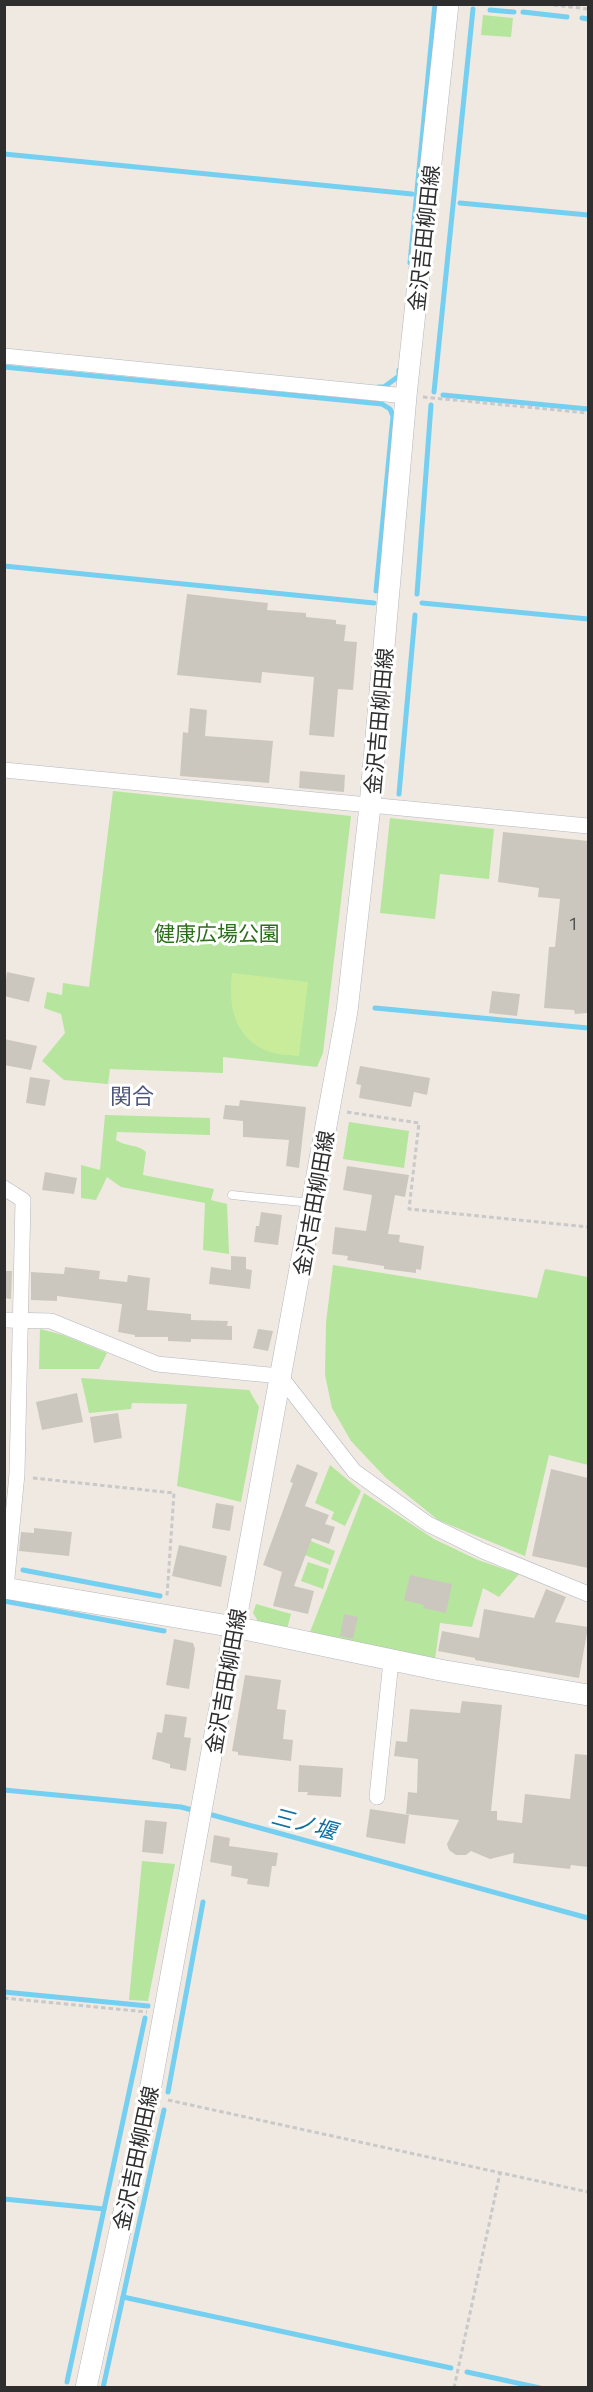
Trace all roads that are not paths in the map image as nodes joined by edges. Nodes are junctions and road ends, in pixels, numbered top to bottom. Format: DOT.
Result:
graph roads {
  1 [pos="448,4"];
  2 [pos="4,356"];
  3 [pos="406,396"];
  4 [pos="4,770"];
  5 [pos="370,806"];
  6 [pos="588,826"];
  7 [pos="4,1188"];
  8 [pos="231,1195"];
  9 [pos="313,1203"];
  10 [pos="12,1319"];
  11 [pos="280,1376"];
  12 [pos="5,1588"];
  13 [pos="588,1594"];
  14 [pos="235,1627"];
  15 [pos="391,1661"];
  16 [pos="588,1695"];
  17 [pos="377,1797"];
  18 [pos="86,2388"];
  1 -- 3 [label="main road, 金沢吉田柳田線"];
  2 -- 3 [label="street"];
  3 -- 5 [label="main road, 金沢吉田柳田線"];
  4 -- 5 [label="street"];
  5 -- 6 [label="street"];
  5 -- 9 [label="main road, 金沢吉田柳田線"];
  7 -- 10 [label="street"];
  8 -- 9 [label="lane"];
  9 -- 11 [label="main road, 金沢吉田柳田線"];
  10 -- 11 [label="street"];
  10 -- 12 [label="street"];
  11 -- 13 [label="street"];
  11 -- 14 [label="main road, 金沢吉田柳田線"];
  12 -- 14 [label="main road"];
  14 -- 15 [label="main road"];
  14 -- 18 [label="main road, 金沢吉田柳田線"];
  15 -- 16 [label="main road"];
  15 -- 17 [label="street"];
}
